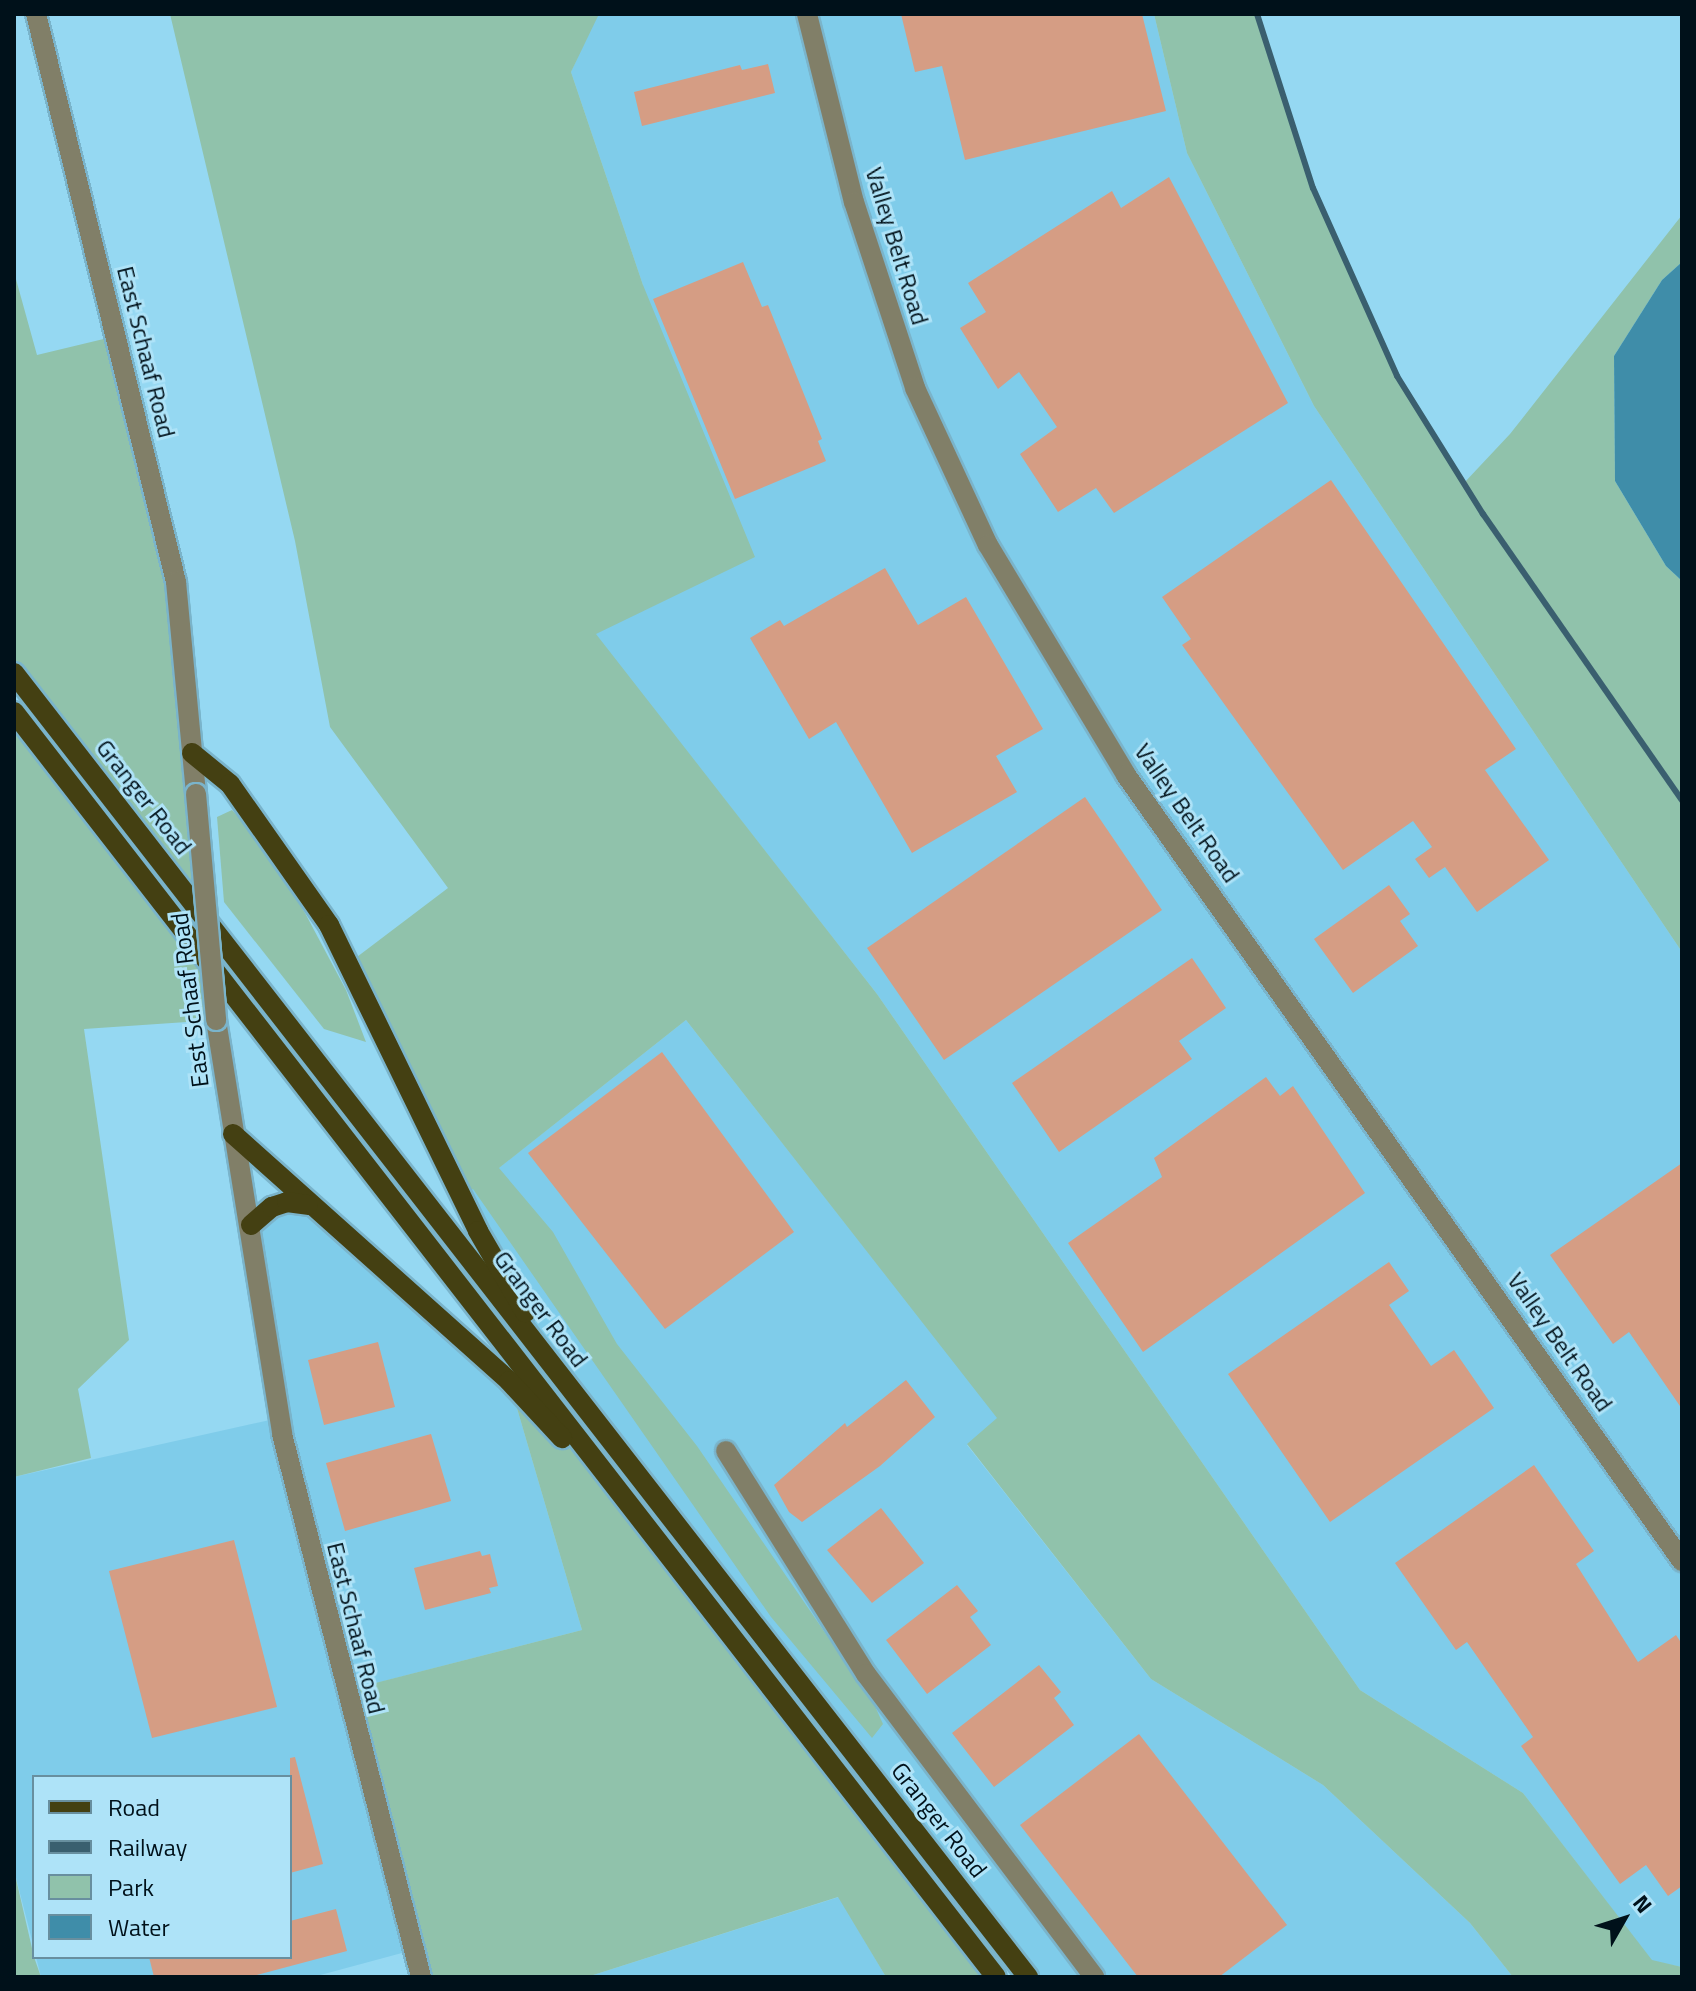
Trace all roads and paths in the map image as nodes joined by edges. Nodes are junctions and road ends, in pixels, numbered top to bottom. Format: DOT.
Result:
graph roads {
  1 [pos="36,14"];
  2 [pos="807,14"];
  3 [pos="14,673"];
  4 [pos="14,712"];
  5 [pos="192,753"];
  6 [pos="233,1134"];
  7 [pos="308,1205"];
  8 [pos="251,1225"];
  9 [pos="574,1395"];
  10 [pos="726,1451"];
  11 [pos="1682,1561"];
  12 [pos="688,1581"];
  13 [pos="421,1977"];
  14 [pos="996,1977"];
  15 [pos="1028,1977"];
  16 [pos="1094,1977"];
  1 -- 5 [label="street, East Schaaf Road"];
  2 -- 11 [label="street, Valley Belt Road"];
  3 -- 9 [label="main road, Granger Road"];
  4 -- 12 [label="main road, Granger Road"];
  5 -- 6 [label="street, East Schaaf Road, bridge"];
  5 -- 9 [label="main road"];
  6 -- 7 [label="main road"];
  6 -- 8 [label="street, East Schaaf Road"];
  7 -- 8 [label="main road"];
  7 -- 12 [label="main road"];
  8 -- 13 [label="street, East Schaaf Road"];
  9 -- 15 [label="main road, Granger Road"];
  10 -- 16 [label="street, Granger Road"];
  12 -- 14 [label="main road, Granger Road"];
}
